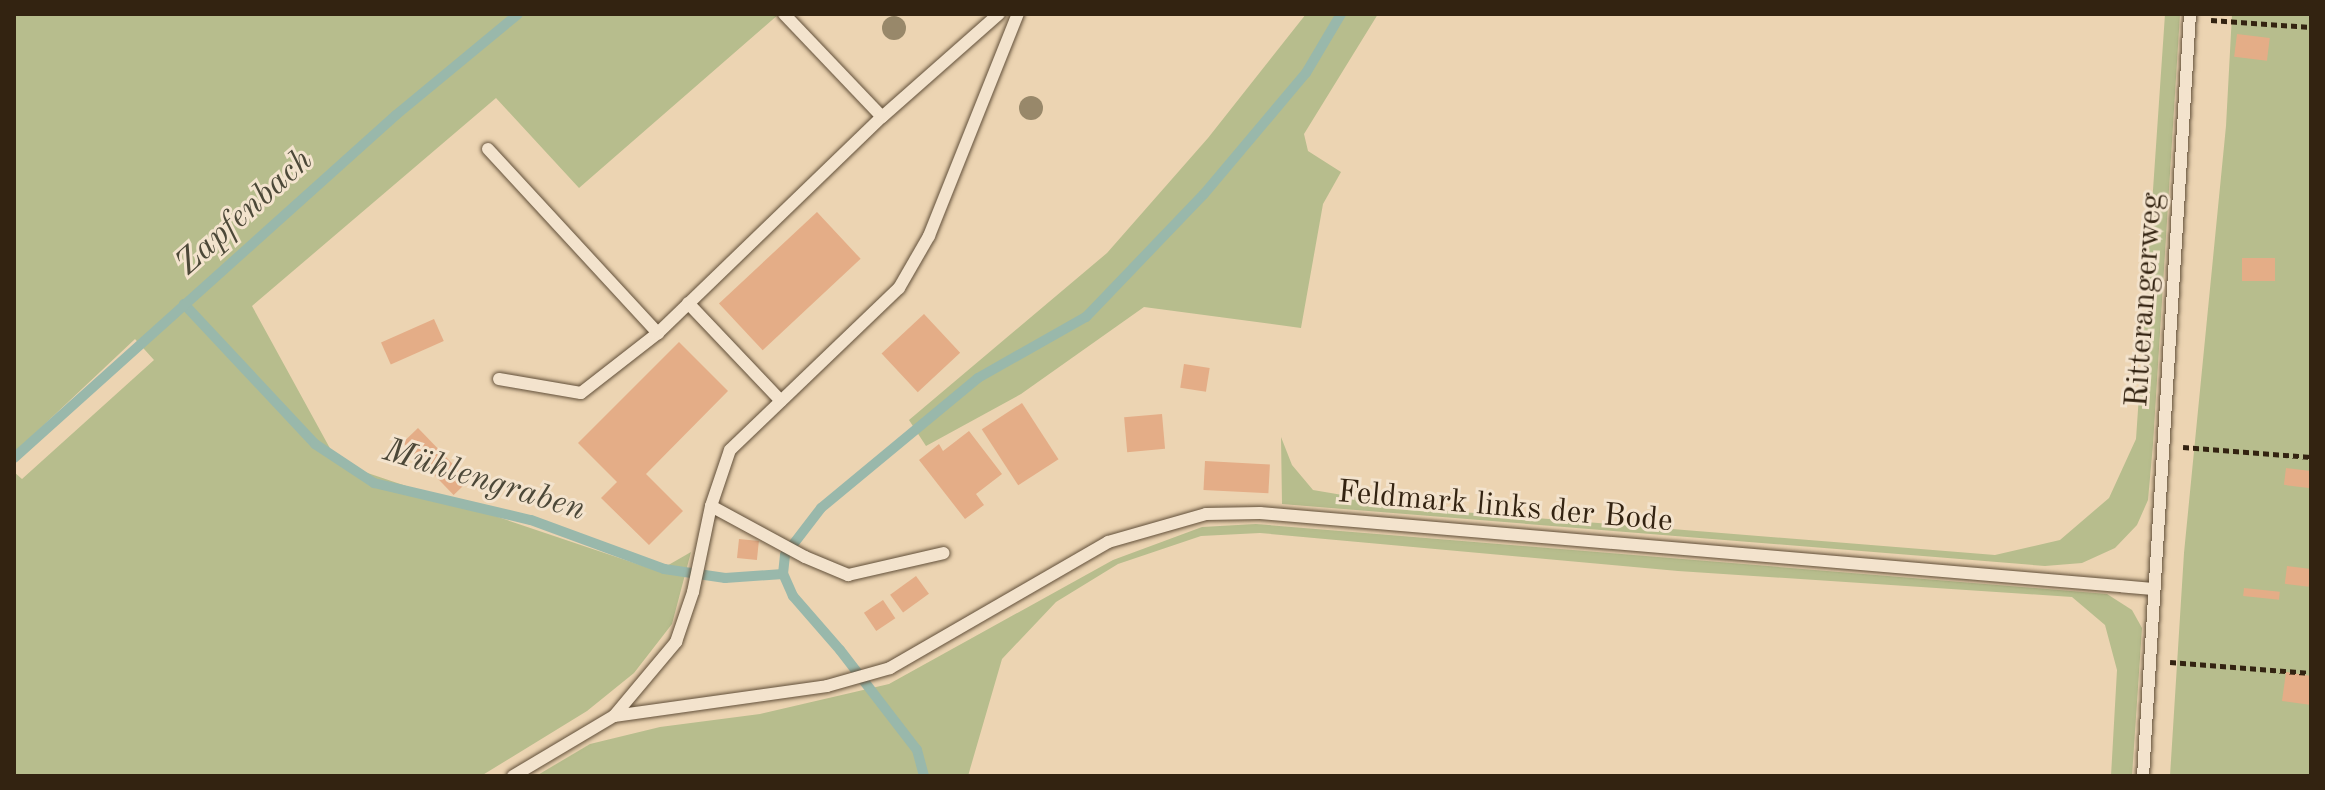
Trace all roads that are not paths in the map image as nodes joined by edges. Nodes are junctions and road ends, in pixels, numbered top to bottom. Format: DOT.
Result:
graph roads {
  1 [pos="784,14"];
  2 [pos="999,14"];
  3 [pos="1018,14"];
  4 [pos="2190,16"];
  5 [pos="882,117"];
  6 [pos="488,149"];
  7 [pos="688,303"];
  8 [pos="658,333"];
  9 [pos="499,379"];
  10 [pos="781,401"];
  11 [pos="711,506"];
  12 [pos="944,553"];
  13 [pos="2153,589"];
  14 [pos="614,716"];
  15 [pos="513,776"];
  16 [pos="2143,776"];
  1 -- 5 [label="lane"];
  2 -- 5 [label="lane"];
  3 -- 10 [label="lane"];
  4 -- 13 [label="lane, Ritterangerweg"];
  5 -- 7 [label="lane"];
  6 -- 8 [label="lane"];
  7 -- 8 [label="lane"];
  7 -- 10 [label="lane"];
  8 -- 9 [label="lane"];
  10 -- 11 [label="lane"];
  11 -- 12 [label="lane"];
  11 -- 14 [label="lane"];
  13 -- 14 [label="lane, Feldmark links der Bode"];
  13 -- 16 [label="lane, Ritterangerweg"];
  14 -- 15 [label="lane"];
}
